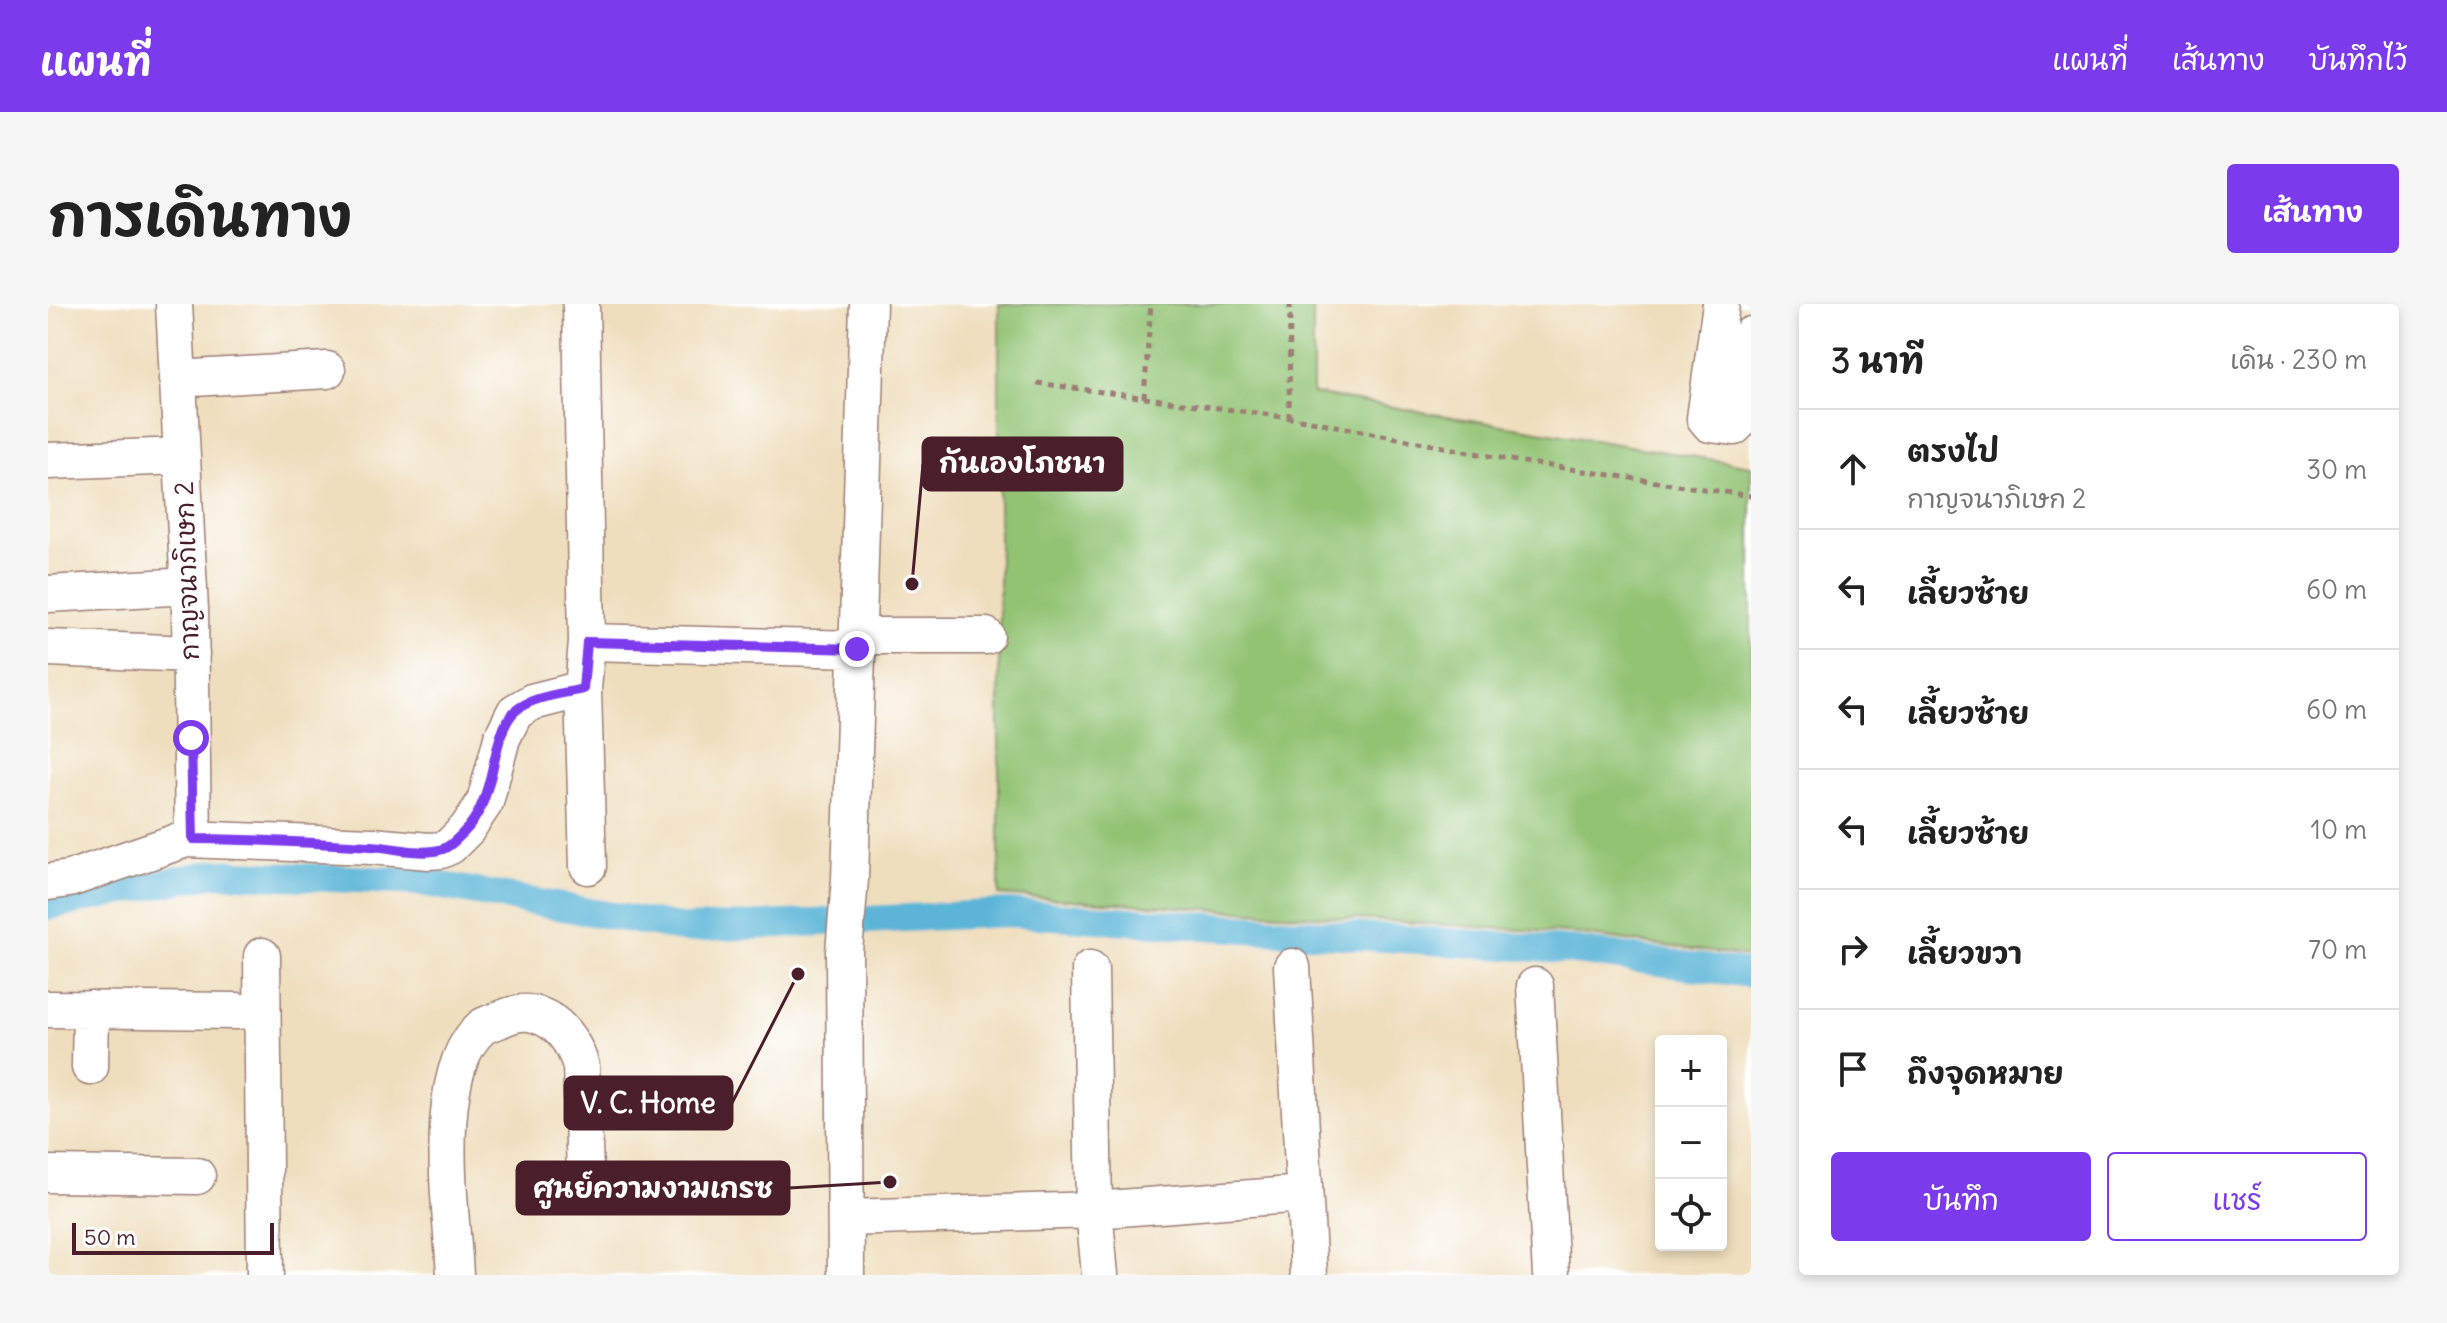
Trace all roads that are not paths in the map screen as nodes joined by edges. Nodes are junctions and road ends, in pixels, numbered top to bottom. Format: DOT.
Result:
graph roads {
  1 [pos="174,304"];
  2 [pos="581,304"];
  3 [pos="868,304"];
  4 [pos="1721,304"];
  5 [pos="1751,335"];
  6 [pos="327,370"];
  7 [pos="177,379"];
  8 [pos="182,456"];
  9 [pos="48,461"];
  10 [pos="189,586"];
  11 [pos="48,594"];
  12 [pos="986,636"];
  13 [pos="587,642"];
  14 [pos="857,642"];
  15 [pos="48,648"];
  16 [pos="191,654"];
  17 [pos="583,689"];
  18 [pos="193,839"];
  19 [pos="588,866"];
  20 [pos="48,882"];
  21 [pos="262,956"];
  22 [pos="1292,967"];
  23 [pos="1090,969"];
  24 [pos="1535,986"];
  25 [pos="48,1009"];
  26 [pos="91,1009"];
  27 [pos="238,1011"];
  28 [pos="90,1067"];
  29 [pos="585,1171"];
  30 [pos="48,1174"];
  31 [pos="197,1176"];
  32 [pos="1303,1194"];
  33 [pos="1094,1210"];
  34 [pos="846,1218"];
  35 [pos="265,1275"];
  36 [pos="455,1275"];
  37 [pos="846,1275"];
  38 [pos="1100,1275"];
  39 [pos="1309,1275"];
  40 [pos="1551,1275"];
  1 -- 7 [label="street, กาญจนาภิเษก 2"];
  2 -- 13 [label="street"];
  3 -- 14 [label="street"];
  4 -- 5 [label="street"];
  6 -- 7 [label="street"];
  7 -- 8 [label="street, กาญจนาภิเษก 2"];
  8 -- 9 [label="street"];
  8 -- 10 [label="street, กาญจนาภิเษก 2"];
  10 -- 11 [label="street"];
  10 -- 16 [label="street, กาญจนาภิเษก 2"];
  12 -- 14 [label="street"];
  13 -- 14 [label="street"];
  13 -- 17 [label="street"];
  14 -- 34 [label="street"];
  15 -- 16 [label="street"];
  16 -- 18 [label="street, กาญจนาภิเษก 2"];
  17 -- 18 [label="street"];
  17 -- 19 [label="street"];
  18 -- 20 [label="street"];
  21 -- 35 [label="street"];
  22 -- 32 [label="street"];
  23 -- 33 [label="street"];
  24 -- 40 [label="street"];
  25 -- 26 [label="street"];
  26 -- 27 [label="street"];
  26 -- 28 [label="street"];
  29 -- 36 [label="street"];
  30 -- 31 [label="street"];
  32 -- 33 [label="street"];
  32 -- 39 [label="street"];
  33 -- 34 [label="street"];
  33 -- 38 [label="street"];
  34 -- 37 [label="street"];
}
